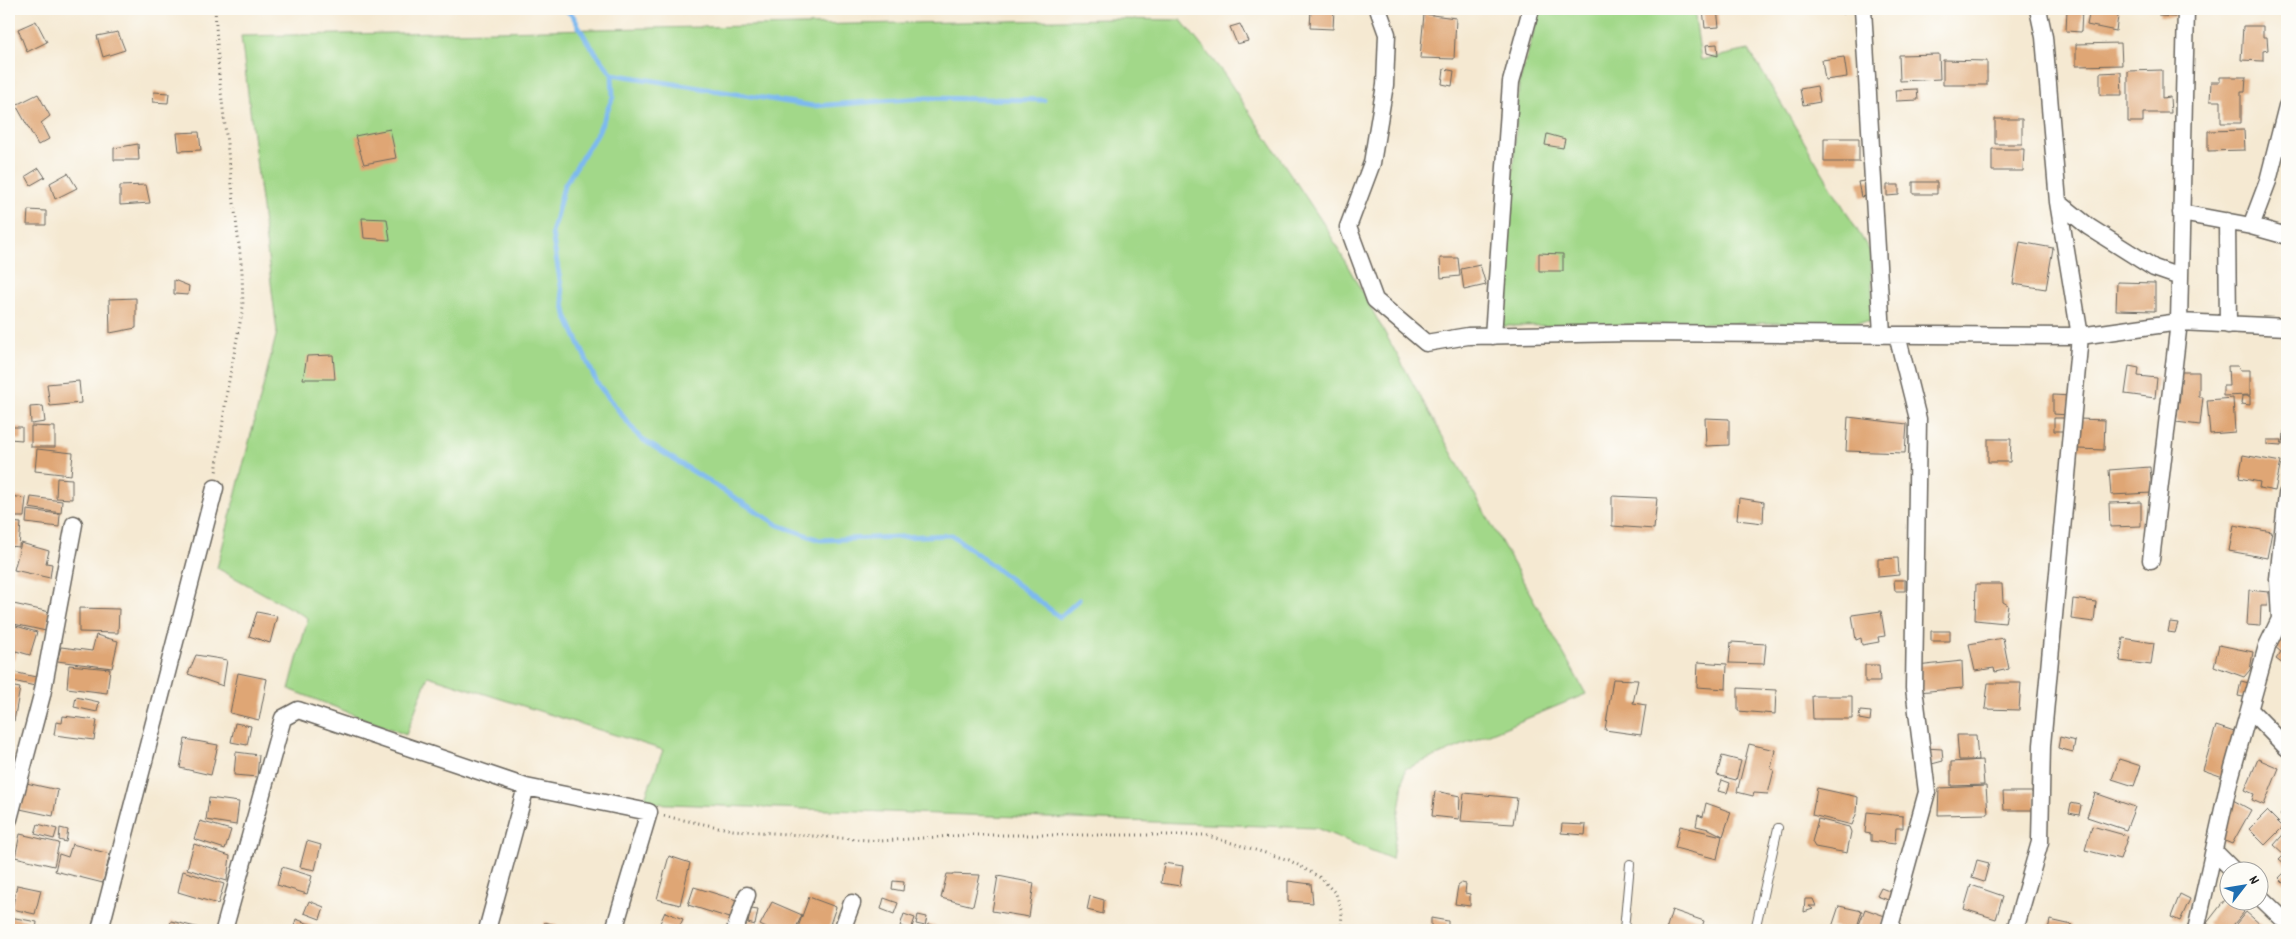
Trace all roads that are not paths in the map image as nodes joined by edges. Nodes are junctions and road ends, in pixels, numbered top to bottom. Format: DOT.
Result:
graph roads {
  1 [pos="1378,9"];
  2 [pos="1532,9"];
  3 [pos="1863,9"];
  4 [pos="2038,9"];
  5 [pos="2186,9"];
  6 [pos="2287,106"];
  7 [pos="2058,202"];
  8 [pos="2181,213"];
  9 [pos="2227,222"];
  10 [pos="2251,226"];
  11 [pos="2287,236"];
  12 [pos="2180,277"];
  13 [pos="2179,322"];
  14 [pos="2228,325"];
  15 [pos="2287,328"];
  16 [pos="1890,334"];
  17 [pos="1493,336"];
  18 [pos="2080,336"];
  19 [pos="215,488"];
  20 [pos="2287,494"];
  21 [pos="74,524"];
  22 [pos="2151,560"];
  23 [pos="2283,583"];
  24 [pos="2250,710"];
  25 [pos="2287,748"];
  26 [pos="526,787"];
  27 [pos="9,819"];
  28 [pos="1778,828"];
  29 [pos="2214,851"];
  30 [pos="2225,862"];
  31 [pos="1630,864"];
  32 [pos="747,895"];
  33 [pos="852,903"];
  34 [pos="2268,905"];
  35 [pos="2287,923"];
  36 [pos="100,930"];
  37 [pos="224,930"];
  38 [pos="487,930"];
  39 [pos="614,930"];
  40 [pos="735,930"];
  41 [pos="842,930"];
  42 [pos="1624,930"];
  43 [pos="1755,930"];
  44 [pos="1889,930"];
  45 [pos="2015,930"];
  46 [pos="2196,930"];
  1 -- 17 [label="street"];
  2 -- 17 [label="street"];
  3 -- 16 [label="street"];
  4 -- 7 [label="street"];
  5 -- 8 [label="street"];
  6 -- 10 [label="street"];
  7 -- 12 [label="street"];
  7 -- 18 [label="street"];
  8 -- 9 [label="street"];
  8 -- 12 [label="street"];
  9 -- 10 [label="street"];
  9 -- 14 [label="street"];
  10 -- 11 [label="street"];
  12 -- 13 [label="street"];
  13 -- 14 [label="street"];
  13 -- 18 [label="street"];
  13 -- 22 [label="street"];
  14 -- 15 [label="street"];
  16 -- 17 [label="street"];
  16 -- 18 [label="street"];
  16 -- 44 [label="street"];
  18 -- 45 [label="street"];
  19 -- 36 [label="street"];
  20 -- 23 [label="street"];
  21 -- 27 [label="street"];
  23 -- 24 [label="street"];
  24 -- 25 [label="street"];
  24 -- 29 [label="street"];
  26 -- 37 [label="street"];
  26 -- 38 [label="street"];
  26 -- 39 [label="street"];
  28 -- 43 [label="lane"];
  29 -- 30 [label="street"];
  29 -- 46 [label="street"];
  31 -- 42 [label="lane"];
  32 -- 40 [label="street"];
  33 -- 41 [label="street"];
  34 -- 35 [label="street"];
}
